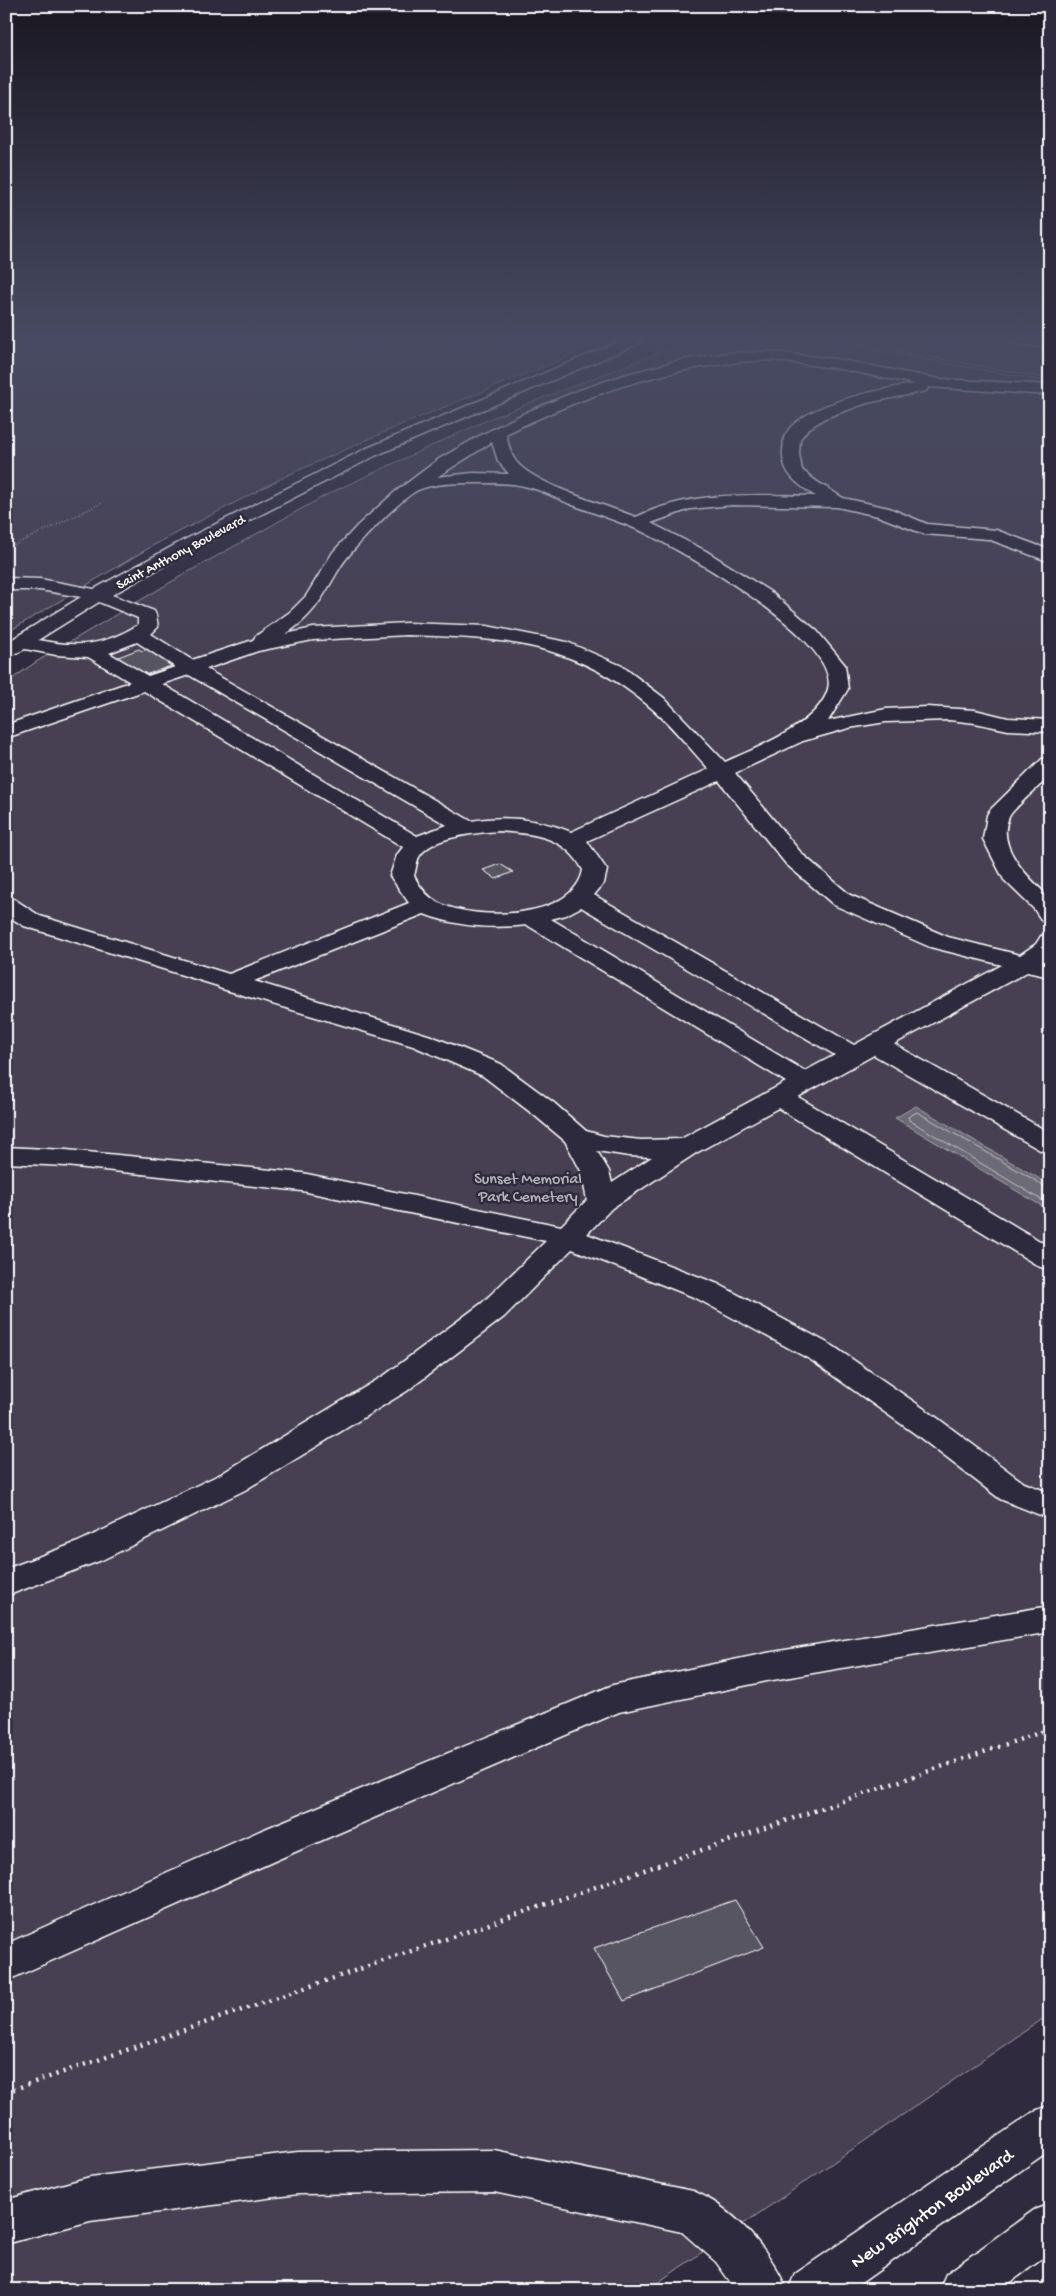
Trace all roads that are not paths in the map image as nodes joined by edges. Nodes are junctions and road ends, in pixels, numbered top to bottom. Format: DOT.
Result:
graph roads {
  1 [pos="382,447"];
  2 [pos="470,447"];
  3 [pos="500,447"];
  4 [pos="789,447"];
  5 [pos="786,479"];
  6 [pos="528,482"];
  7 [pos="410,487"];
  8 [pos="732,500"];
  9 [pos="837,502"];
  10 [pos="636,523"];
  11 [pos="1008,540"];
  12 [pos="1050,542"];
  13 [pos="1050,557"];
  14 [pos="6,584"];
  15 [pos="96,596"];
  16 [pos="138,634"];
  17 [pos="253,646"];
  18 [pos="14,647"];
  19 [pos="94,652"];
  20 [pos="189,667"];
  21 [pos="148,682"];
  22 [pos="56,714"];
  23 [pos="1007,724"];
  24 [pos="1050,726"];
  25 [pos="6,732"];
  26 [pos="791,740"];
  27 [pos="6,746"];
  28 [pos="1043,756"];
  29 [pos="721,770"];
  30 [pos="466,827"];
  31 [pos="569,841"];
  32 [pos="418,846"];
  33 [pos="581,897"];
  34 [pos="6,904"];
  35 [pos="426,905"];
  36 [pos="1050,916"];
  37 [pos="532,918"];
  38 [pos="1050,941"];
  39 [pos="939,942"];
  40 [pos="1038,966"];
  41 [pos="228,983"];
  42 [pos="971,992"];
  43 [pos="864,1050"];
  44 [pos="804,1082"];
  45 [pos="778,1096"];
  46 [pos="576,1137"];
  47 [pos="1050,1144"];
  48 [pos="686,1147"];
  49 [pos="6,1155"];
  50 [pos="602,1202"];
  51 [pos="566,1236"];
  52 [pos="1050,1260"];
  53 [pos="1050,1506"];
  54 [pos="6,1584"];
  55 [pos="1050,1619"];
  56 [pos="6,1963"];
  57 [pos="1050,2125"];
  58 [pos="6,2222"];
  59 [pos="1050,2226"];
  60 [pos="764,2290"];
  61 [pos="811,2290"];
  62 [pos="962,2290"];
  1 -- 15 [label="street, Saint Anthony Boulevard"];
  2 -- 7 [label="street"];
  3 -- 6 [label="street"];
  4 -- 5 [label="street"];
  5 -- 8 [label="street"];
  5 -- 9 [label="street"];
  6 -- 7 [label="street"];
  6 -- 10 [label="street"];
  7 -- 17 [label="street"];
  8 -- 9 [label="street"];
  8 -- 10 [label="street"];
  9 -- 11 [label="street"];
  10 -- 26 [label="street"];
  11 -- 12 [label="street"];
  11 -- 13 [label="street"];
  14 -- 15 [label="street"];
  15 -- 16 [label="street"];
  15 -- 18 [label="street, Saint Anthony Boulevard"];
  16 -- 19 [label="street"];
  16 -- 20 [label="street"];
  17 -- 20 [label="street"];
  17 -- 29 [label="street"];
  18 -- 19 [label="street"];
  19 -- 21 [label="street"];
  20 -- 21 [label="street"];
  20 -- 30 [label="street"];
  21 -- 22 [label="street"];
  21 -- 32 [label="street"];
  22 -- 25 [label="street"];
  22 -- 27 [label="street"];
  23 -- 24 [label="street"];
  23 -- 26 [label="street"];
  23 -- 28 [label="street"];
  26 -- 29 [label="street"];
  28 -- 36 [label="street"];
  29 -- 31 [label="street"];
  29 -- 39 [label="street"];
  30 -- 31 [label="street"];
  30 -- 32 [label="street"];
  31 -- 33 [label="street"];
  32 -- 35 [label="street"];
  33 -- 37 [label="street"];
  33 -- 43 [label="street"];
  34 -- 41 [label="street"];
  35 -- 37 [label="street"];
  35 -- 41 [label="street"];
  37 -- 44 [label="street"];
  38 -- 40 [label="street"];
  39 -- 40 [label="street"];
  39 -- 42 [label="street"];
  40 -- 42 [label="street"];
  41 -- 46 [label="street"];
  42 -- 43 [label="street"];
  43 -- 44 [label="street"];
  43 -- 47 [label="street"];
  44 -- 45 [label="street"];
  45 -- 48 [label="street"];
  45 -- 52 [label="street"];
  46 -- 48 [label="street"];
  46 -- 50 [label="street"];
  48 -- 50 [label="street"];
  49 -- 51 [label="street"];
  50 -- 51 [label="street"];
  51 -- 53 [label="street"];
  51 -- 54 [label="street"];
  55 -- 56 [label="street"];
  57 -- 61 [label="street, New Brighton Boulevard"];
  58 -- 60 [label="street"];
  59 -- 62 [label="street"];
}
